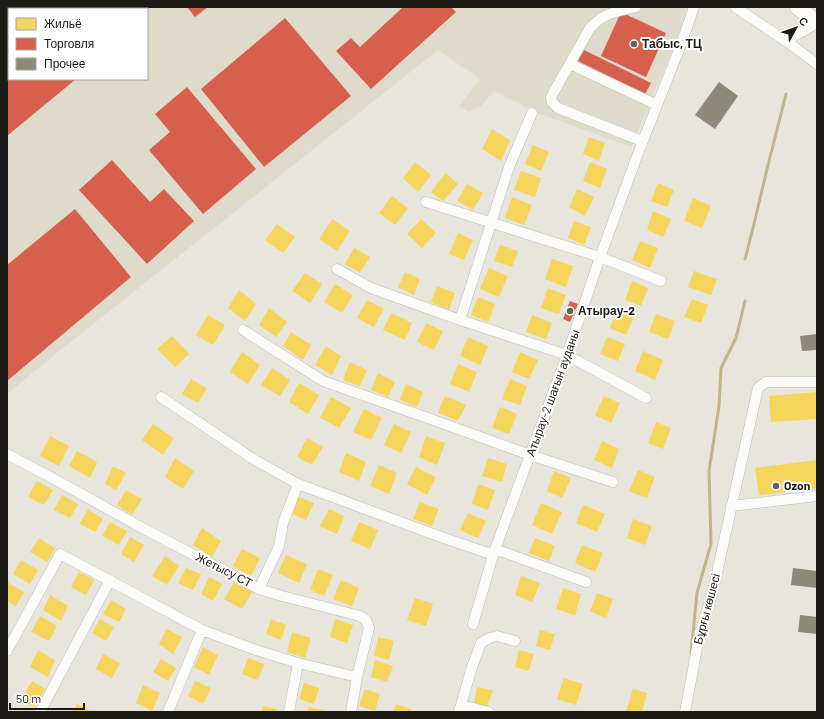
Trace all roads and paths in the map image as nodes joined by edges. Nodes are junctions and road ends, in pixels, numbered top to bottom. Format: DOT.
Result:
graph roads {
  1 [pos="636,7"];
  2 [pos="694,7"];
  3 [pos="735,7"];
  4 [pos="797,7"];
  5 [pos="817,23"];
  6 [pos="786,41"];
  7 [pos="570,64"];
  8 [pos="817,64"];
  9 [pos="657,105"];
  10 [pos="532,113"];
  11 [pos="642,141"];
  12 [pos="426,202"];
  13 [pos="491,223"];
  14 [pos="600,257"];
  15 [pos="337,269"];
  16 [pos="661,281"];
  17 [pos="460,320"];
  18 [pos="243,330"];
  19 [pos="567,355"];
  20 [pos="817,382"];
  21 [pos="161,397"];
  22 [pos="646,398"];
  23 [pos="7,454"];
  24 [pos="530,455"];
  25 [pos="613,482"];
  26 [pos="298,484"];
  27 [pos="817,496"];
  28 [pos="731,506"];
  29 [pos="494,552"];
  30 [pos="110,580"];
  31 [pos="586,582"];
  32 [pos="259,589"];
  33 [pos="473,624"];
  34 [pos="202,630"];
  35 [pos="515,641"];
  36 [pos="7,651"];
  37 [pos="298,663"];
  38 [pos="357,677"];
  39 [pos="460,709"];
  40 [pos="40,712"];
  41 [pos="168,712"];
  42 [pos="289,712"];
  43 [pos="351,712"];
  44 [pos="489,712"];
  45 [pos="685,712"];
  1 -- 7 [label="street"];
  2 -- 9 [label="street, Атырау-2 шағын ауданы"];
  3 -- 6 [label="street"];
  4 -- 5 [label="main road"];
  5 -- 6 [label="street"];
  6 -- 8 [label="street"];
  7 -- 9 [label="street"];
  7 -- 11 [label="street"];
  9 -- 11 [label="street, Атырау-2 шағын ауданы"];
  10 -- 13 [label="street"];
  11 -- 14 [label="street, Атырау-2 шағын ауданы"];
  12 -- 13 [label="street"];
  13 -- 14 [label="street"];
  13 -- 17 [label="street"];
  14 -- 16 [label="street"];
  14 -- 19 [label="street, Атырау-2 шағын ауданы"];
  15 -- 17 [label="street"];
  17 -- 19 [label="street"];
  18 -- 24 [label="street"];
  19 -- 22 [label="street"];
  19 -- 24 [label="street, Атырау-2 шағын ауданы"];
  20 -- 28 [label="street, Бұрғы көшесі"];
  21 -- 26 [label="street"];
  23 -- 32 [label="street, Жетысу СТ"];
  24 -- 25 [label="street"];
  24 -- 29 [label="street, Атырау-2 шағын ауданы"];
  26 -- 29 [label="street"];
  26 -- 32 [label="street"];
  27 -- 28 [label="street"];
  28 -- 45 [label="street, Бұрғы көшесі"];
  29 -- 31 [label="street"];
  29 -- 33 [label="street, Атырау-2 шағын ауданы"];
  30 -- 34 [label="street"];
  30 -- 36 [label="street"];
  30 -- 40 [label="street"];
  32 -- 38 [label="street, Жетысу СТ"];
  34 -- 37 [label="street"];
  34 -- 41 [label="street"];
  35 -- 39 [label="street"];
  37 -- 38 [label="street"];
  37 -- 42 [label="street"];
  38 -- 43 [label="street, Жетысу СТ"];
  39 -- 44 [label="street"];
}
